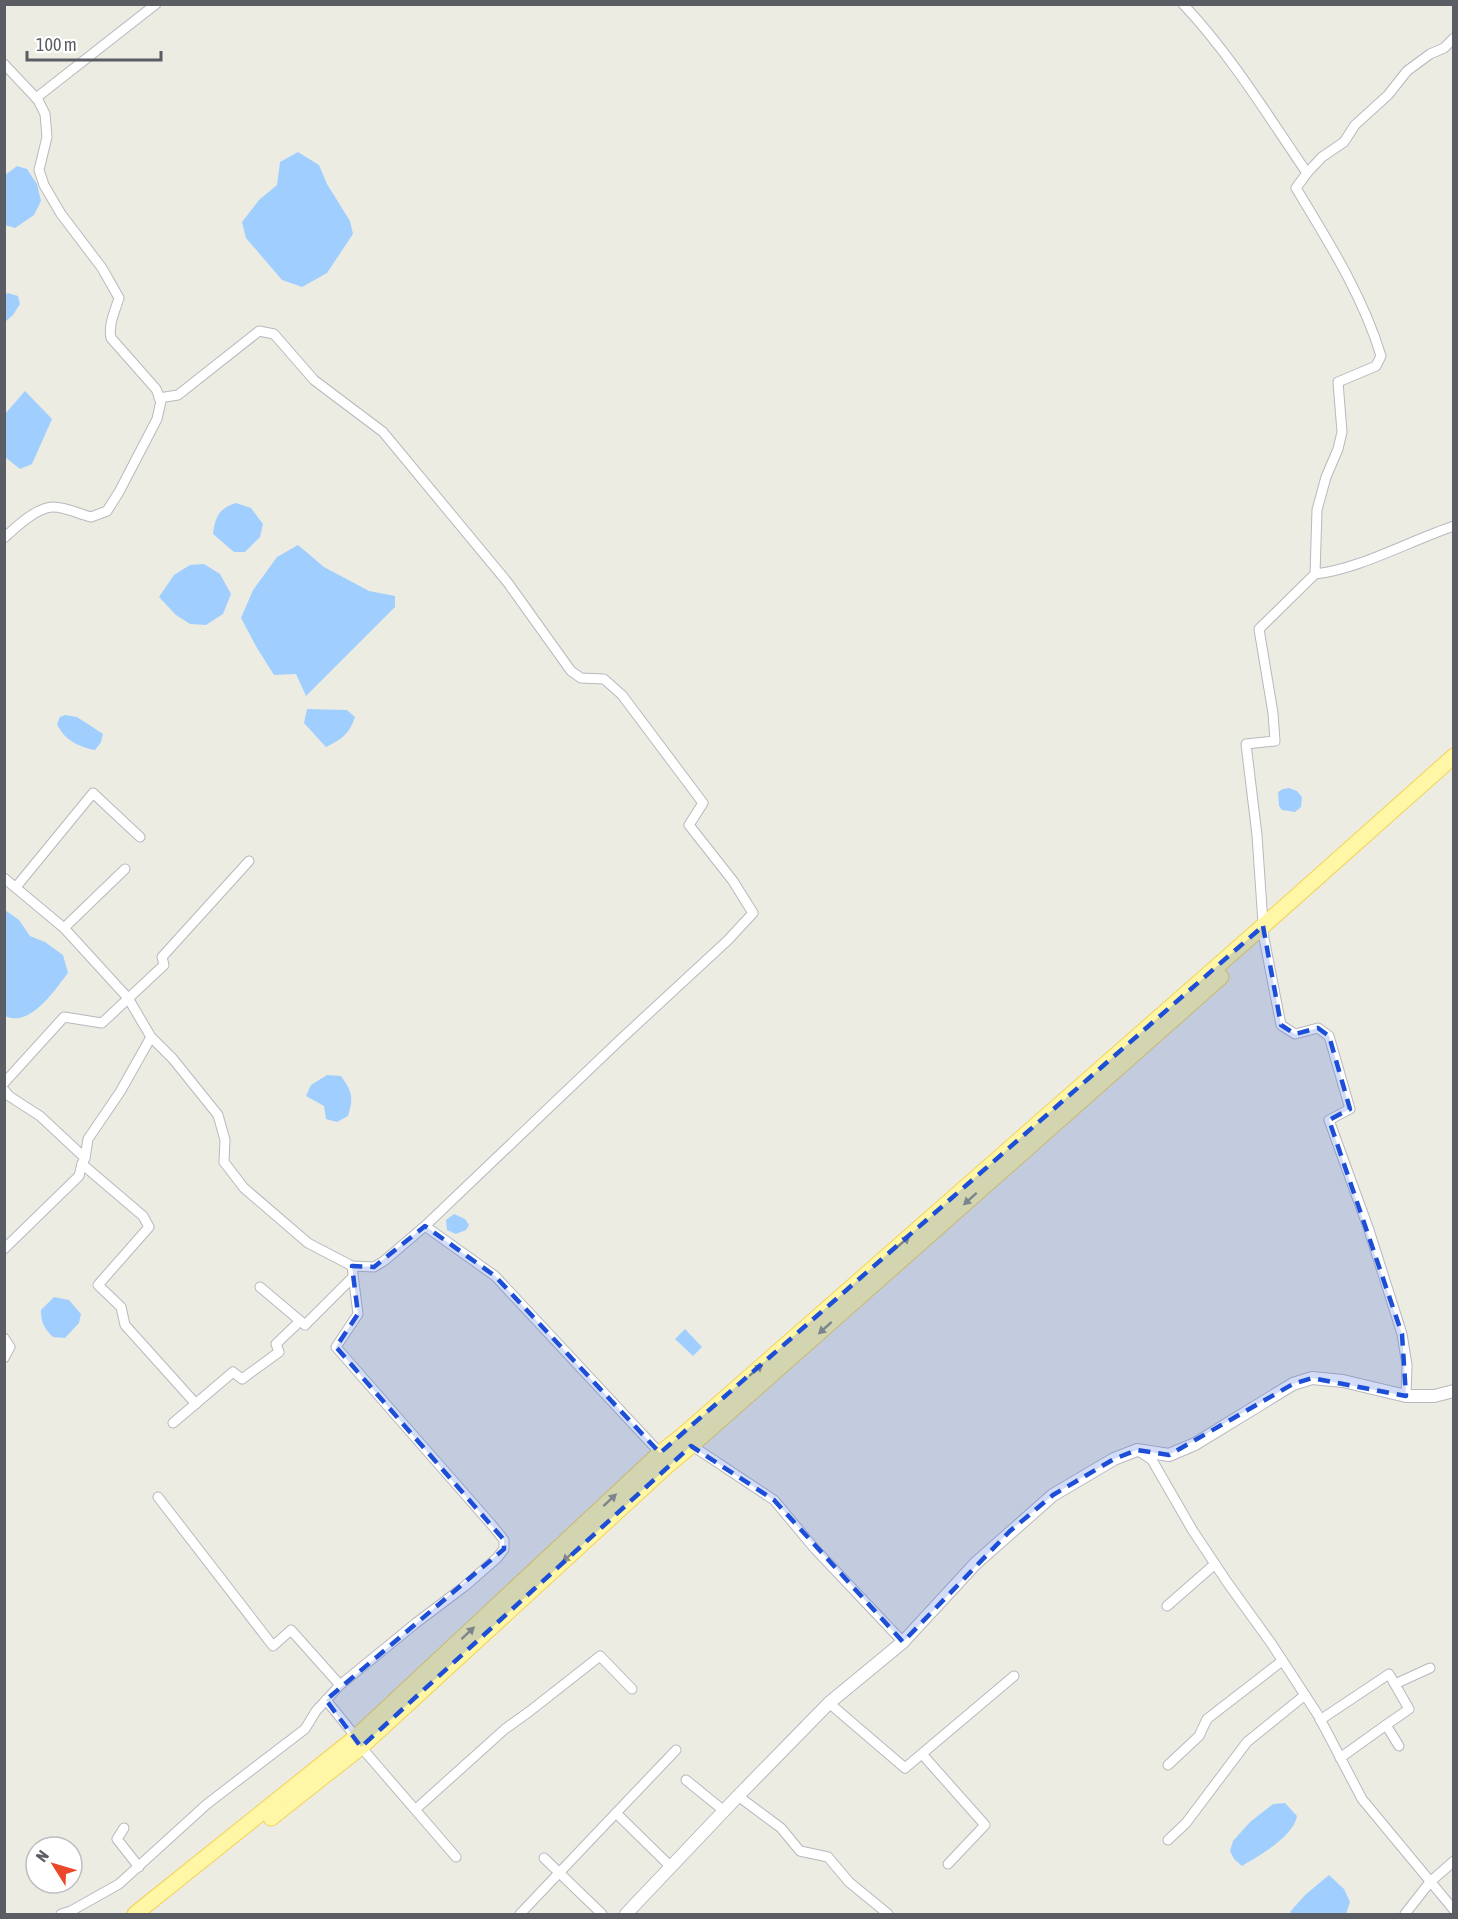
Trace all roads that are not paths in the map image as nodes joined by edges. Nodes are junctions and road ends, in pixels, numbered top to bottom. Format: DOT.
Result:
graph roads {
  1 [pos="156,4"];
  2 [pos="1184,4"];
  3 [pos="1454,38"];
  4 [pos="4,63"];
  5 [pos="36,98"];
  6 [pos="1307,173"];
  7 [pos="159,398"];
  8 [pos="1454,526"];
  9 [pos="4,538"];
  10 [pos="1315,574"];
  11 [pos="1454,756"];
  12 [pos="1454,769"];
  13 [pos="140,837"];
  14 [pos="249,861"];
  15 [pos="125,869"];
  16 [pos="4,878"];
  17 [pos="16,887"];
  18 [pos="64,928"];
  19 [pos="1264,932"];
  20 [pos="128,998"];
  21 [pos="151,1037"];
  22 [pos="4,1083"];
  23 [pos="4,1090"];
  24 [pos="84,1161"];
  25 [pos="425,1226"];
  26 [pos="4,1249"];
  27 [pos="352,1266"];
  28 [pos="353,1277"];
  29 [pos="260,1287"];
  30 [pos="300,1321"];
  31 [pos="4,1338"];
  32 [pos="4,1358"];
  33 [pos="1454,1391"];
  34 [pos="1406,1396"];
  35 [pos="196,1404"];
  36 [pos="173,1423"];
  37 [pos="687,1441"];
  38 [pos="1137,1450"];
  39 [pos="660,1453"];
  40 [pos="158,1497"];
  41 [pos="1215,1564"];
  42 [pos="1167,1606"];
  43 [pos="903,1642"];
  44 [pos="1282,1661"];
  45 [pos="1430,1668"];
  46 [pos="1014,1676"];
  47 [pos="1395,1684"];
  48 [pos="340,1685"];
  49 [pos="632,1689"];
  50 [pos="1305,1695"];
  51 [pos="326,1700"];
  52 [pos="829,1703"];
  53 [pos="1320,1720"];
  54 [pos="1386,1725"];
  55 [pos="359,1742"];
  56 [pos="1399,1746"];
  57 [pos="676,1750"];
  58 [pos="922,1754"];
  59 [pos="1340,1758"];
  60 [pos="1168,1765"];
  61 [pos="686,1780"];
  62 [pos="738,1796"];
  63 [pos="416,1809"];
  64 [pos="723,1810"];
  65 [pos="616,1813"];
  66 [pos="124,1828"];
  67 [pos="1168,1840"];
  68 [pos="456,1857"];
  69 [pos="544,1858"];
  70 [pos="1454,1861"];
  71 [pos="948,1864"];
  72 [pos="139,1866"];
  73 [pos="670,1866"];
  74 [pos="558,1873"];
  75 [pos="1430,1882"];
  76 [pos="1454,1910"];
  77 [pos="61,1914"];
  78 [pos="135,1914"];
  79 [pos="150,1914"];
  80 [pos="520,1914"];
  81 [pos="602,1914"];
  82 [pos="626,1914"];
  83 [pos="888,1914"];
  84 [pos="1405,1914"];
  1 -- 5 [label="street"];
  2 -- 6 [label="street"];
  3 -- 6 [label="street"];
  4 -- 5 [label="street"];
  5 -- 7 [label="street"];
  6 -- 10 [label="street"];
  7 -- 9 [label="street"];
  7 -- 25 [label="street"];
  8 -- 10 [label="street"];
  10 -- 19 [label="street"];
  11 -- 19 [label="main road"];
  12 -- 19 [label="main road"];
  13 -- 17 [label="street"];
  14 -- 20 [label="street"];
  15 -- 18 [label="street"];
  16 -- 17 [label="street"];
  17 -- 18 [label="street"];
  18 -- 20 [label="street"];
  19 -- 34 [label="street"];
  19 -- 37 [label="main road"];
  20 -- 21 [label="street"];
  20 -- 22 [label="street"];
  21 -- 24 [label="street"];
  21 -- 27 [label="street"];
  23 -- 24 [label="street"];
  24 -- 26 [label="street"];
  24 -- 35 [label="street"];
  25 -- 27 [label="street"];
  25 -- 39 [label="street"];
  27 -- 28 [label="street"];
  28 -- 30 [label="street"];
  28 -- 48 [label="street"];
  29 -- 30 [label="street"];
  30 -- 35 [label="street"];
  31 -- 32 [label="street"];
  33 -- 34 [label="street"];
  34 -- 38 [label="street"];
  35 -- 36 [label="street"];
  37 -- 39 [label="main road"];
  37 -- 43 [label="street"];
  37 -- 55 [label="main road, one-way"];
  38 -- 41 [label="street"];
  38 -- 43 [label="street"];
  55 -- 39 [label="main road, one-way"];
  40 -- 48 [label="street"];
  41 -- 42 [label="street"];
  41 -- 44 [label="street"];
  43 -- 52 [label="street"];
  44 -- 50 [label="street"];
  44 -- 60 [label="street"];
  45 -- 47 [label="street"];
  46 -- 58 [label="street"];
  47 -- 53 [label="street"];
  47 -- 54 [label="street"];
  48 -- 51 [label="street"];
  49 -- 63 [label="street"];
  50 -- 53 [label="street"];
  50 -- 67 [label="street"];
  51 -- 55 [label="street"];
  51 -- 72 [label="street"];
  52 -- 58 [label="street"];
  52 -- 62 [label="street"];
  53 -- 59 [label="street"];
  54 -- 56 [label="street"];
  54 -- 59 [label="street"];
  55 -- 63 [label="street"];
  55 -- 78 [label="main road"];
  55 -- 79 [label="main road"];
  57 -- 65 [label="street"];
  58 -- 71 [label="street"];
  59 -- 75 [label="street"];
  61 -- 64 [label="street"];
  62 -- 64 [label="street"];
  62 -- 83 [label="street"];
  63 -- 68 [label="street"];
  64 -- 73 [label="street"];
  65 -- 73 [label="street"];
  65 -- 74 [label="street"];
  66 -- 72 [label="street"];
  69 -- 74 [label="street"];
  70 -- 75 [label="street"];
  72 -- 77 [label="street"];
  73 -- 82 [label="street"];
  74 -- 80 [label="street"];
  74 -- 81 [label="street"];
  75 -- 76 [label="street"];
  75 -- 84 [label="street"];
}
